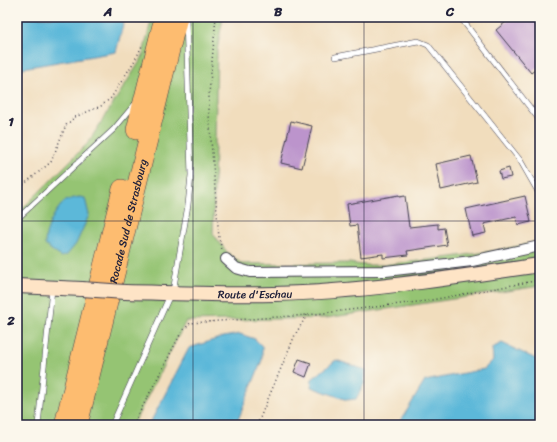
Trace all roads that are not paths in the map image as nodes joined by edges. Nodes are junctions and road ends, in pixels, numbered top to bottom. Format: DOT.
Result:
graph roads {
  1 [pos="164,17"];
  2 [pos="178,17"];
  3 [pos="186,17"];
  4 [pos="460,17"];
  5 [pos="335,57"];
  6 [pos="152,68"];
  7 [pos="540,118"];
  8 [pos="540,195"];
  9 [pos="17,219"];
  10 [pos="540,246"];
  11 [pos="540,257"];
  12 [pos="226,259"];
  13 [pos="540,265"];
  14 [pos="492,272"];
  15 [pos="17,286"];
  16 [pos="52,288"];
  17 [pos="171,293"];
  18 [pos="38,425"];
  19 [pos="64,425"];
  20 [pos="78,425"];
  21 [pos="112,425"];
  1 -- 6 [label="highway, Rocade Sud de Strasbourg"];
  2 -- 20 [label="highway, Rocade Sud de Strasbourg"];
  3 -- 17 [label="lane"];
  4 -- 7 [label="lane"];
  5 -- 8 [label="lane"];
  6 -- 9 [label="lane"];
  6 -- 19 [label="highway, Rocade Sud de Strasbourg"];
  10 -- 12 [label="street, Route d'Eschau"];
  11 -- 14 [label="main road, Route d'Eschau"];
  13 -- 14 [label="main road, Route d'Eschau"];
  14 -- 17 [label="main road, Route d'Eschau"];
  15 -- 16 [label="main road, Route d'Eschau"];
  16 -- 17 [label="main road, Route d'Eschau, bridge"];
  16 -- 18 [label="lane"];
  17 -- 21 [label="lane"];
}
